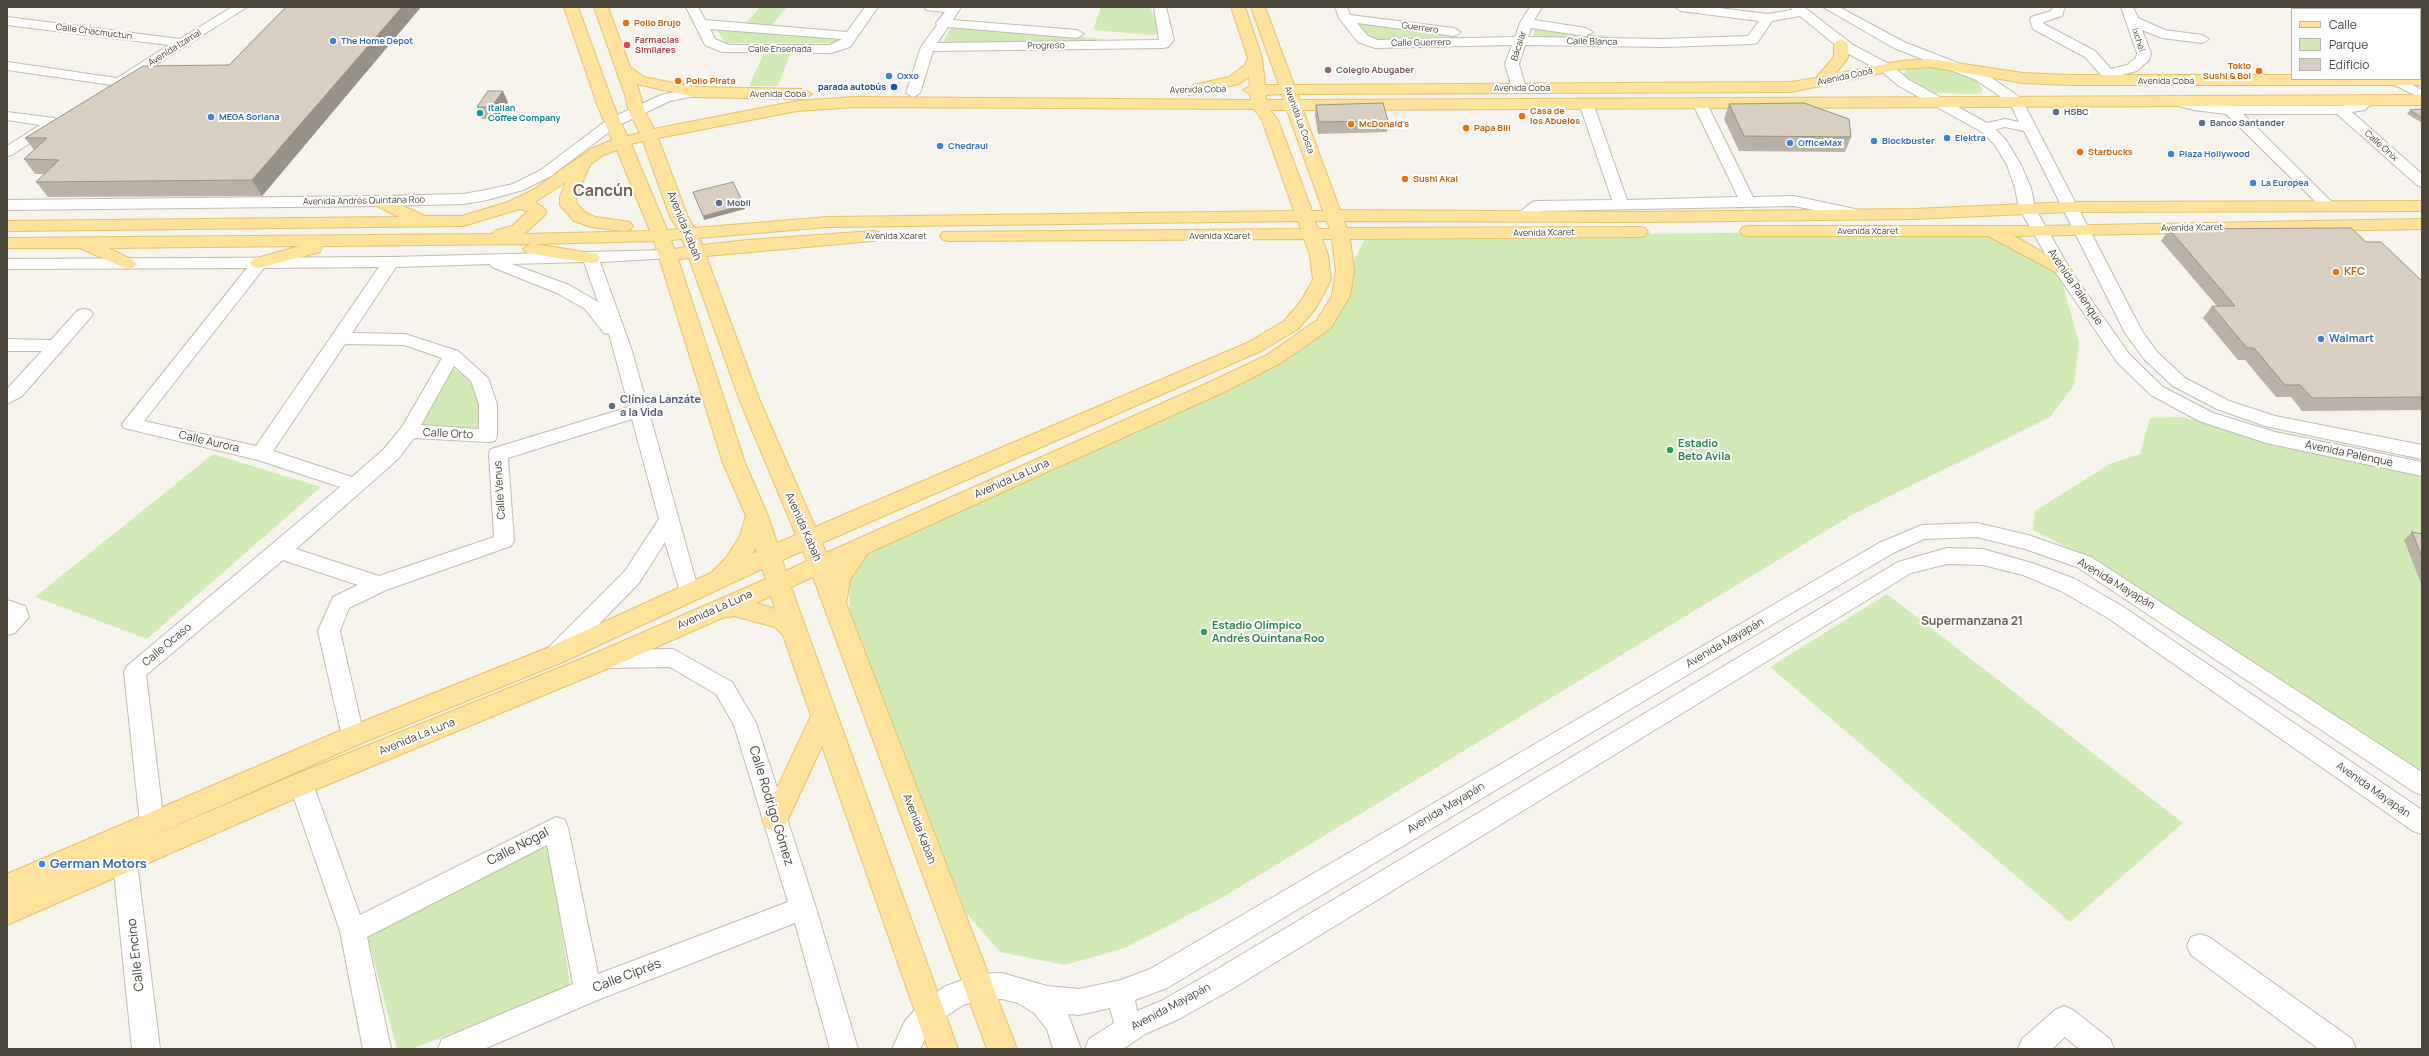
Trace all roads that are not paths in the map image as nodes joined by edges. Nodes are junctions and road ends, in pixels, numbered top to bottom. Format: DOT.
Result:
graph roads {
  1 [pos="220,7"];
  2 [pos="571,7"];
  3 [pos="601,7"];
  4 [pos="692,7"];
  5 [pos="872,7"];
  6 [pos="931,7"];
  7 [pos="1160,7"];
  8 [pos="1238,7"];
  9 [pos="1258,7"];
  10 [pos="1682,7"];
  11 [pos="2059,7"];
  12 [pos="2127,7"];
  13 [pos="239,8"];
  14 [pos="954,8"];
  15 [pos="1532,8"];
  16 [pos="1837,8"];
  17 [pos="1800,10"];
  18 [pos="1343,12"];
  19 [pos="1768,18"];
  20 [pos="2131,20"];
  21 [pos="7,21"];
  22 [pos="942,23"];
  23 [pos="1526,23"];
  24 [pos="701,24"];
  25 [pos="851,36"];
  26 [pos="2202,38"];
  27 [pos="1520,41"];
  28 [pos="1165,42"];
  29 [pos="182,43"];
  30 [pos="1664,43"];
  31 [pos="1844,45"];
  32 [pos="1899,46"];
  33 [pos="928,47"];
  34 [pos="1255,57"];
  35 [pos="1277,59"];
  36 [pos="1950,64"];
  37 [pos="7,66"];
  38 [pos="1886,68"];
  39 [pos="623,69"];
  40 [pos="2111,78"];
  41 [pos="2291,78"];
  42 [pos="2240,80"];
  43 [pos="2276,80"];
  44 [pos="2391,80"];
  45 [pos="2422,80"];
  46 [pos="119,82"];
  47 [pos="1819,83"];
  48 [pos="1670,87"];
  49 [pos="1498,88"];
  50 [pos="1519,88"];
  51 [pos="1288,89"];
  52 [pos="1349,89"];
  53 [pos="1190,90"];
  54 [pos="1122,91"];
  55 [pos="694,92"];
  56 [pos="913,93"];
  57 [pos="100,94"];
  58 [pos="822,94"];
  59 [pos="2422,94"];
  60 [pos="1258,97"];
  61 [pos="2173,100"];
  62 [pos="2422,100"];
  63 [pos="1939,101"];
  64 [pos="2016,101"];
  65 [pos="854,102"];
  66 [pos="1699,102"];
  67 [pos="1777,102"];
  68 [pos="1064,103"];
  69 [pos="1586,103"];
  70 [pos="1466,104"];
  71 [pos="1294,105"];
  72 [pos="2337,105"];
  73 [pos="2230,110"];
  74 [pos="637,112"];
  75 [pos="67,114"];
  76 [pos="7,116"];
  77 [pos="54,122"];
  78 [pos="612,123"];
  79 [pos="2030,128"];
  80 [pos="1987,129"];
  81 [pos="649,135"];
  82 [pos="621,142"];
  83 [pos="7,152"];
  84 [pos="583,163"];
  85 [pos="2422,182"];
  86 [pos="381,201"];
  87 [pos="1747,201"];
  88 [pos="519,204"];
  89 [pos="1621,204"];
  90 [pos="7,205"];
  91 [pos="2327,205"];
  92 [pos="2422,206"];
  93 [pos="2078,207"];
  94 [pos="2027,208"];
  95 [pos="1858,214"];
  96 [pos="2422,214"];
  97 [pos="1831,215"];
  98 [pos="1523,216"];
  99 [pos="952,221"];
  100 [pos="422,222"];
  101 [pos="1309,224"];
  102 [pos="1337,224"];
  103 [pos="2422,224"];
  104 [pos="2387,225"];
  105 [pos="7,226"];
  106 [pos="2192,228"];
  107 [pos="2083,230"];
  108 [pos="1761,231"];
  109 [pos="2039,231"];
  110 [pos="1986,232"];
  111 [pos="1375,233"];
  112 [pos="660,236"];
  113 [pos="854,236"];
  114 [pos="344,240"];
  115 [pos="480,240"];
  116 [pos="500,240"];
  117 [pos="7,243"];
  118 [pos="83,243"];
  119 [pos="692,243"];
  120 [pos="748,245"];
  121 [pos="667,255"];
  122 [pos="591,258"];
  123 [pos="487,260"];
  124 [pos="391,262"];
  125 [pos="259,263"];
  126 [pos="7,264"];
  127 [pos="126,264"];
  128 [pos="2063,270"];
  129 [pos="1346,272"];
  130 [pos="709,291"];
  131 [pos="1316,292"];
  132 [pos="2078,292"];
  133 [pos="2115,295"];
  134 [pos="1341,296"];
  135 [pos="84,314"];
  136 [pos="339,338"];
  137 [pos="7,345"];
  138 [pos="55,346"];
  139 [pos="623,351"];
  140 [pos="452,355"];
  141 [pos="7,398"];
  142 [pos="638,411"];
  143 [pos="409,431"];
  144 [pos="2422,452"];
  145 [pos="261,454"];
  146 [pos="2422,469"];
  147 [pos="941,482"];
  148 [pos="355,485"];
  149 [pos="956,504"];
  150 [pos="757,516"];
  151 [pos="669,520"];
  152 [pos="808,540"];
  153 [pos="860,547"];
  154 [pos="280,551"];
  155 [pos="769,556"];
  156 [pos="820,565"];
  157 [pos="717,579"];
  158 [pos="777,583"];
  159 [pos="379,584"];
  160 [pos="689,592"];
  161 [pos="834,606"];
  162 [pos="7,608"];
  163 [pos="719,609"];
  164 [pos="7,627"];
  165 [pos="793,630"];
  166 [pos="555,654"];
  167 [pos="606,659"];
  168 [pos="824,717"];
  169 [pos="352,736"];
  170 [pos="1562,738"];
  171 [pos="1584,760"];
  172 [pos="301,784"];
  173 [pos="2422,786"];
  174 [pos="775,820"];
  175 [pos="2422,823"];
  176 [pos="152,824"];
  177 [pos="125,862"];
  178 [pos="7,887"];
  179 [pos="803,908"];
  180 [pos="7,912"];
  181 [pos="353,931"];
  182 [pos="2200,946"];
  183 [pos="979,987"];
  184 [pos="588,992"];
  185 [pos="1024,992"];
  186 [pos="1121,993"];
  187 [pos="930,1012"];
  188 [pos="1135,1025"];
  189 [pos="146,1049"];
  190 [pos="376,1049"];
  191 [pos="452,1049"];
  192 [pos="844,1049"];
  193 [pos="906,1049"];
  194 [pos="943,1049"];
  195 [pos="1002,1049"];
  196 [pos="1067,1049"];
  197 [pos="1099,1049"];
  198 [pos="2032,1049"];
  199 [pos="2100,1049"];
  200 [pos="2342,1049"];
  1 -- 13 [label="street"];
  2 -- 78 [label="main road"];
  3 -- 39 [label="main road, Avenida Kabah"];
  4 -- 24 [label="street, Calle Ensenada"];
  5 -- 25 [label="street, Calle Ensenada"];
  6 -- 14 [label="street"];
  7 -- 28 [label="street"];
  8 -- 34 [label="main road"];
  9 -- 35 [label="main road, Avenida La Costa"];
  10 -- 19 [label="street"];
  11 -- 40 [label="street"];
  12 -- 20 [label="street, Ixchel"];
  13 -- 29 [label="street, Avenida Izamal"];
  14 -- 22 [label="street"];
  15 -- 23 [label="street, Bacalar"];
  16 -- 32 [label="street, Avenida Palenque"];
  17 -- 19 [label="street"];
  17 -- 31 [label="street, Avenida Palenque"];
  18 -- 27 [label="street, Guerrero"];
  18 -- 27 [label="street, Calle Guerrero"];
  19 -- 30 [label="street, Calle Blanca"];
  20 -- 26 [label="street"];
  20 -- 40 [label="street, Ixchel"];
  21 -- 29 [label="street, Calle Chacmuctún"];
  22 -- 28 [label="street"];
  22 -- 33 [label="street"];
  23 -- 27 [label="street, Bacalar"];
  23 -- 30 [label="street, Calle Blanca"];
  24 -- 25 [label="street"];
  24 -- 25 [label="street, Calle Ensenada"];
  27 -- 30 [label="street, Calle Blanca"];
  27 -- 50 [label="street, Bacalar"];
  28 -- 33 [label="street, Progreso"];
  29 -- 46 [label="street, Avenida Izamal"];
  31 -- 32 [label="street"];
  31 -- 38 [label="street, Avenida Palenque"];
  31 -- 47 [label="main road"];
  32 -- 36 [label="street, Avenida Palenque"];
  33 -- 56 [label="street"];
  34 -- 35 [label="main road"];
  34 -- 53 [label="main road"];
  34 -- 60 [label="main road"];
  35 -- 51 [label="main road, Avenida La Costa"];
  35 -- 52 [label="main road"];
  36 -- 38 [label="main road, Avenida Cobá"];
  36 -- 40 [label="main road, Avenida Cobá"];
  36 -- 64 [label="street, Avenida Palenque"];
  37 -- 46 [label="street"];
  38 -- 47 [label="main road, Avenida Cobá"];
  38 -- 63 [label="street, Avenida Palenque"];
  39 -- 55 [label="main road, Avenida Cobá"];
  39 -- 74 [label="main road, Avenida Kabah"];
  40 -- 42 [label="main road, Avenida Cobá"];
  41 -- 43 [label="main road"];
  42 -- 43 [label="main road, Avenida Cobá"];
  42 -- 72 [label="main road"];
  43 -- 44 [label="main road, Avenida Cobá"];
  44 -- 45 [label="main road, Avenida Cobá"];
  44 -- 59 [label="street"];
  46 -- 57 [label="street, Avenida Izamal"];
  47 -- 48 [label="main road, Avenida Cobá"];
  48 -- 50 [label="main road, Avenida Cobá"];
  48 -- 67 [label="main road"];
  49 -- 50 [label="main road, Avenida Cobá"];
  49 -- 52 [label="main road, Avenida Cobá"];
  49 -- 70 [label="main road"];
  51 -- 52 [label="main road, Avenida Cobá"];
  51 -- 60 [label="main road, Avenida Cobá"];
  51 -- 71 [label="main road, Avenida La Costa"];
  53 -- 54 [label="main road, Avenida Cobá"];
  53 -- 60 [label="main road, Avenida Cobá"];
  54 -- 56 [label="main road, Avenida Cobá"];
  54 -- 68 [label="main road"];
  55 -- 58 [label="main road, Avenida Cobá"];
  55 -- 74 [label="street, Avenida Andrés Quintana Roo"];
  56 -- 58 [label="main road, Avenida Cobá"];
  58 -- 65 [label="main road"];
  60 -- 68 [label="main road, Avenida Cobá"];
  60 -- 71 [label="main road, Avenida Cobá"];
  60 -- 101 [label="main road"];
  61 -- 64 [label="main road, Avenida Cobá"];
  61 -- 72 [label="main road, Avenida Cobá"];
  61 -- 73 [label="street"];
  62 -- 72 [label="main road, Avenida Cobá"];
  63 -- 64 [label="main road, Avenida Cobá"];
  63 -- 67 [label="main road, Avenida Cobá"];
  63 -- 80 [label="street, Avenida Palenque"];
  64 -- 79 [label="street, Avenida Palenque"];
  65 -- 68 [label="main road, Avenida Cobá"];
  65 -- 81 [label="main road, Avenida Cobá"];
  66 -- 67 [label="main road, Avenida Cobá"];
  66 -- 69 [label="main road, Avenida Cobá"];
  66 -- 87 [label="street"];
  69 -- 70 [label="main road, Avenida Cobá"];
  69 -- 89 [label="street"];
  70 -- 71 [label="main road, Avenida Cobá"];
  71 -- 102 [label="main road, Avenida La Costa"];
  72 -- 73 [label="street"];
  72 -- 85 [label="street, Calle Ónix"];
  73 -- 91 [label="street"];
  74 -- 78 [label="street, Avenida Andrés Quintana Roo"];
  74 -- 81 [label="main road, Avenida Kabah"];
  75 -- 77 [label="street"];
  76 -- 77 [label="street"];
  77 -- 83 [label="street"];
  78 -- 82 [label="main road"];
  78 -- 86 [label="street, Avenida Andrés Quintana Roo"];
  79 -- 80 [label="street"];
  79 -- 93 [label="street, Avenida Palenque"];
  80 -- 94 [label="street, Avenida Palenque"];
  81 -- 82 [label="main road, Avenida Andrés Quintana Roo"];
  81 -- 119 [label="main road, Avenida Kabah"];
  82 -- 84 [label="main road, Avenida Andrés Quintana Roo"];
  82 -- 112 [label="main road"];
  84 -- 88 [label="main road, Avenida Andrés Quintana Roo"];
  84 -- 112 [label="main road"];
  86 -- 90 [label="street, Avenida Andrés Quintana Roo"];
  86 -- 100 [label="main road"];
  87 -- 89 [label="street"];
  87 -- 95 [label="street"];
  88 -- 100 [label="main road, Avenida Andrés Quintana Roo"];
  88 -- 115 [label="main road"];
  89 -- 98 [label="street"];
  91 -- 92 [label="main road, Avenida Xcaret"];
  91 -- 93 [label="main road, Avenida Xcaret"];
  93 -- 94 [label="main road, Avenida Xcaret"];
  93 -- 106 [label="main road"];
  93 -- 107 [label="street, Avenida Palenque"];
  94 -- 95 [label="main road, Avenida Xcaret"];
  94 -- 109 [label="street, Avenida Palenque"];
  95 -- 97 [label="main road, Avenida Xcaret"];
  96 -- 104 [label="main road"];
  97 -- 98 [label="main road, Avenida Xcaret"];
  97 -- 108 [label="main road"];
  98 -- 102 [label="main road, Avenida Xcaret"];
  99 -- 101 [label="main road, Avenida Xcaret"];
  99 -- 113 [label="main road"];
  99 -- 119 [label="main road, Avenida Xcaret"];
  100 -- 105 [label="main road, Avenida Andrés Quintana Roo"];
  101 -- 102 [label="main road, Avenida Xcaret"];
  101 -- 113 [label="main road, Avenida Xcaret"];
  101 -- 131 [label="main road"];
  102 -- 111 [label="main road, Avenida Xcaret"];
  102 -- 129 [label="main road, Avenida La Luna"];
  103 -- 104 [label="main road, Avenida Xcaret"];
  104 -- 106 [label="main road, Avenida Xcaret"];
  106 -- 107 [label="main road, Avenida Xcaret"];
  107 -- 109 [label="main road, Avenida Xcaret"];
  107 -- 133 [label="street, Avenida Palenque"];
  108 -- 110 [label="main road, Avenida Xcaret"];
  108 -- 111 [label="main road, Avenida Xcaret"];
  109 -- 110 [label="main road, Avenida Xcaret"];
  109 -- 128 [label="street, Avenida Palenque"];
  110 -- 128 [label="main road"];
  111 -- 129 [label="main road"];
  112 -- 116 [label="main road"];
  112 -- 119 [label="main road"];
  112 -- 121 [label="main road"];
  113 -- 120 [label="main road, Avenida Xcaret"];
  114 -- 115 [label="main road"];
  114 -- 118 [label="main road"];
  114 -- 125 [label="main road"];
  115 -- 116 [label="main road"];
  116 -- 122 [label="main road"];
  117 -- 118 [label="main road"];
  118 -- 127 [label="main road"];
  119 -- 120 [label="main road, Avenida Xcaret"];
  119 -- 121 [label="main road, Avenida Xcaret"];
  119 -- 130 [label="main road, Avenida Kabah"];
  120 -- 130 [label="main road"];
  121 -- 122 [label="street"];
  121 -- 150 [label="main road"];
  122 -- 123 [label="street"];
  122 -- 139 [label="street"];
  123 -- 124 [label="street"];
  123 -- 139 [label="street"];
  124 -- 125 [label="street"];
  124 -- 136 [label="street"];
  125 -- 127 [label="street"];
  125 -- 145 [label="street, Calle Aurora"];
  126 -- 127 [label="street"];
  128 -- 132 [label="street, Avenida Palenque"];
  129 -- 134 [label="main road, Avenida La Luna"];
  130 -- 152 [label="main road, Avenida Kabah"];
  131 -- 134 [label="main road"];
  131 -- 147 [label="main road"];
  132 -- 133 [label="street"];
  132 -- 146 [label="street, Avenida Palenque"];
  133 -- 144 [label="street, Avenida Palenque"];
  134 -- 149 [label="main road, Avenida La Luna"];
  135 -- 138 [label="street"];
  136 -- 140 [label="street, Calle Orto"];
  136 -- 145 [label="street"];
  137 -- 138 [label="street"];
  138 -- 141 [label="street"];
  139 -- 142 [label="street"];
  140 -- 143 [label="street, Calle Orto"];
  140 -- 143 [label="street, Calle Orto"];
  142 -- 151 [label="street"];
  142 -- 159 [label="street, Calle Venus"];
  143 -- 148 [label="street, Calle Orto"];
  145 -- 148 [label="street"];
  147 -- 149 [label="main road"];
  147 -- 152 [label="main road"];
  148 -- 154 [label="street, Calle Ocaso"];
  149 -- 153 [label="main road, Avenida La Luna"];
  150 -- 155 [label="main road"];
  150 -- 157 [label="main road"];
  151 -- 160 [label="street"];
  151 -- 166 [label="street"];
  152 -- 155 [label="main road"];
  152 -- 156 [label="main road, Avenida Kabah"];
  153 -- 156 [label="main road, Avenida La Luna"];
  153 -- 161 [label="main road"];
  154 -- 159 [label="street"];
  154 -- 176 [label="street, Calle Ocaso"];
  155 -- 157 [label="main road"];
  155 -- 158 [label="main road"];
  156 -- 158 [label="main road, Avenida La Luna"];
  156 -- 161 [label="main road, Avenida Kabah"];
  157 -- 160 [label="main road"];
  158 -- 163 [label="main road, Avenida La Luna"];
  158 -- 165 [label="main road"];
  159 -- 169 [label="street"];
  160 -- 166 [label="main road"];
  161 -- 183 [label="main road, Avenida Kabah"];
  162 -- 164 [label="street"];
  163 -- 165 [label="main road"];
  163 -- 167 [label="main road, Avenida La Luna"];
  165 -- 168 [label="main road"];
  166 -- 169 [label="main road"];
  167 -- 172 [label="main road, Avenida La Luna"];
  167 -- 174 [label="street, Calle Rodrigo Gómez"];
  168 -- 174 [label="main road"];
  168 -- 187 [label="main road"];
  169 -- 176 [label="main road"];
  170 -- 171 [label="street"];
  170 -- 173 [label="street, Avenida Mayapán"];
  170 -- 186 [label="street, Avenida Mayapán"];
  171 -- 175 [label="street, Avenida Mayapán"];
  171 -- 188 [label="street, Avenida Mayapán"];
  172 -- 177 [label="main road, Avenida La Luna"];
  172 -- 181 [label="street"];
  174 -- 179 [label="street, Calle Rodrigo Gómez"];
  176 -- 178 [label="main road"];
  177 -- 180 [label="main road, Avenida La Luna"];
  177 -- 189 [label="street, Calle Encino"];
  179 -- 184 [label="street, Calle Ciprés"];
  179 -- 192 [label="street, Calle Rodrigo Gómez"];
  181 -- 184 [label="street, Calle Nogal"];
  181 -- 190 [label="street"];
  182 -- 200 [label="street"];
  183 -- 185 [label="street, Avenida Mayapán"];
  183 -- 187 [label="street, Avenida Mayapán"];
  183 -- 195 [label="main road, Avenida Kabah"];
  184 -- 191 [label="street, Calle Ciprés"];
  185 -- 186 [label="street, Avenida Mayapán"];
  185 -- 196 [label="street"];
  186 -- 188 [label="street"];
  187 -- 193 [label="street, Avenida Mayapán"];
  187 -- 194 [label="main road"];
  188 -- 197 [label="street, Avenida Mayapán"];
  198 -- 199 [label="street"];
}
